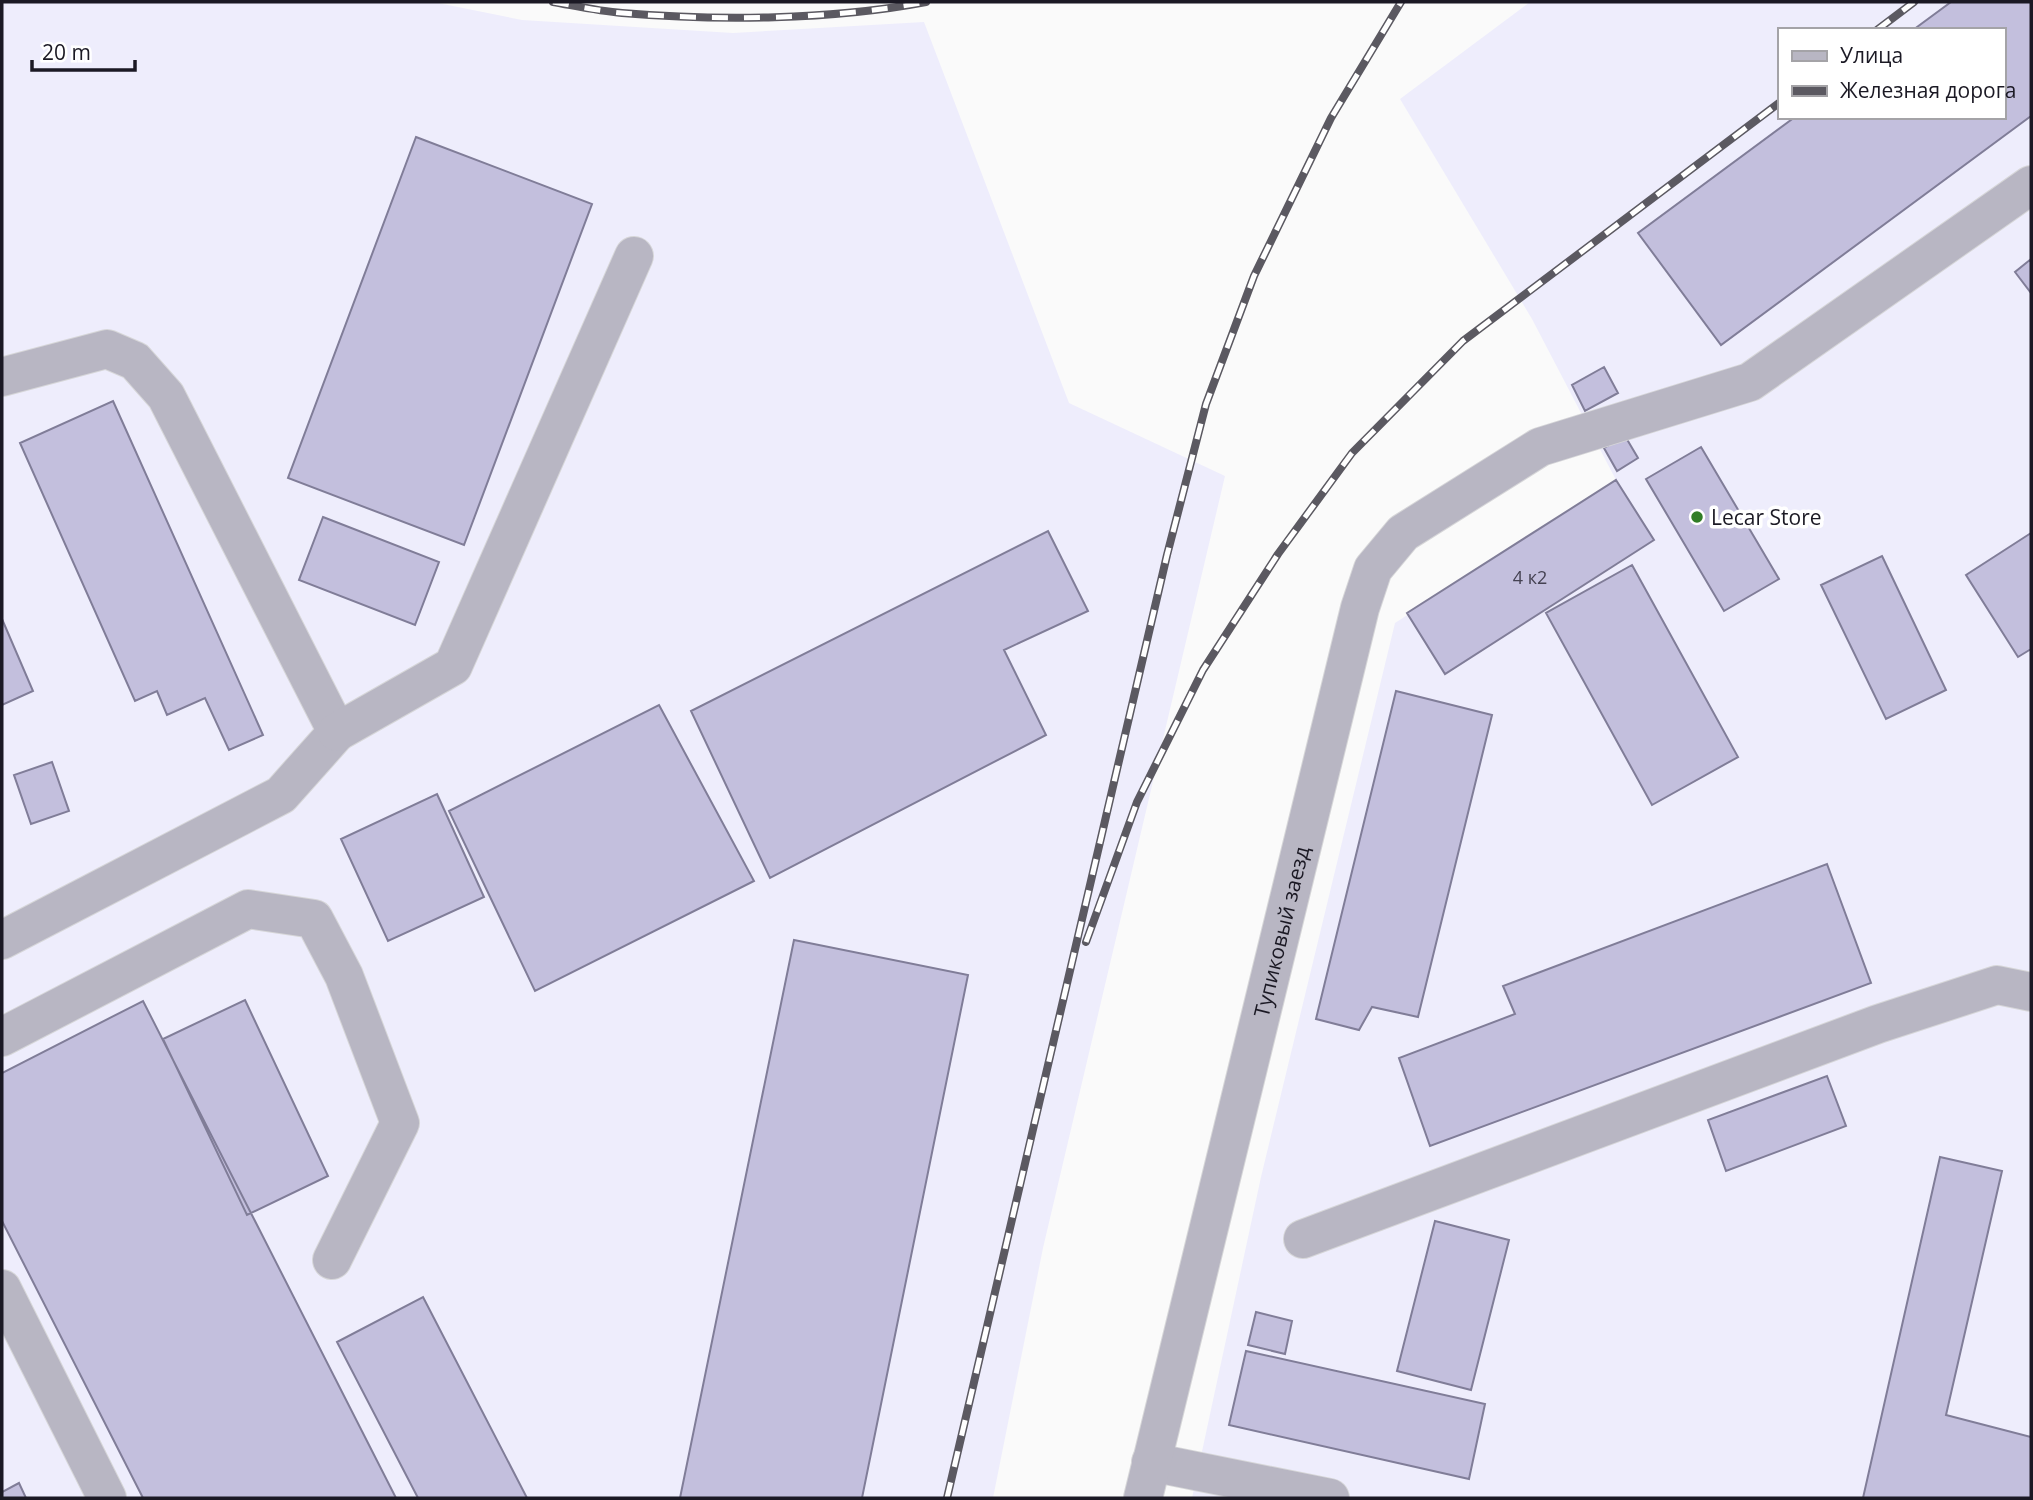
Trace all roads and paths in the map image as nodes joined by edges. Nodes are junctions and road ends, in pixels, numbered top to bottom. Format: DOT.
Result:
graph roads {
  1 [pos="2031,185"];
  2 [pos="634,256"];
  3 [pos="2,377"];
  4 [pos="337,732"];
  5 [pos="2,940"];
  6 [pos="2031,992"];
  7 [pos="2,1037"];
  8 [pos="1303,1239"];
  9 [pos="332,1259"];
  10 [pos="2,1289"];
  11 [pos="1151,1462"];
  12 [pos="107,1498"];
  13 [pos="1143,1498"];
  14 [pos="1330,1498"];
  1 -- 11 [label="street, Тупиковый заезд"];
  2 -- 4 [label="street"];
  3 -- 4 [label="street"];
  4 -- 5 [label="street"];
  6 -- 8 [label="street"];
  7 -- 9 [label="street"];
  10 -- 12 [label="street"];
  11 -- 13 [label="street, Тупиковый заезд"];
  11 -- 14 [label="street"];
}
